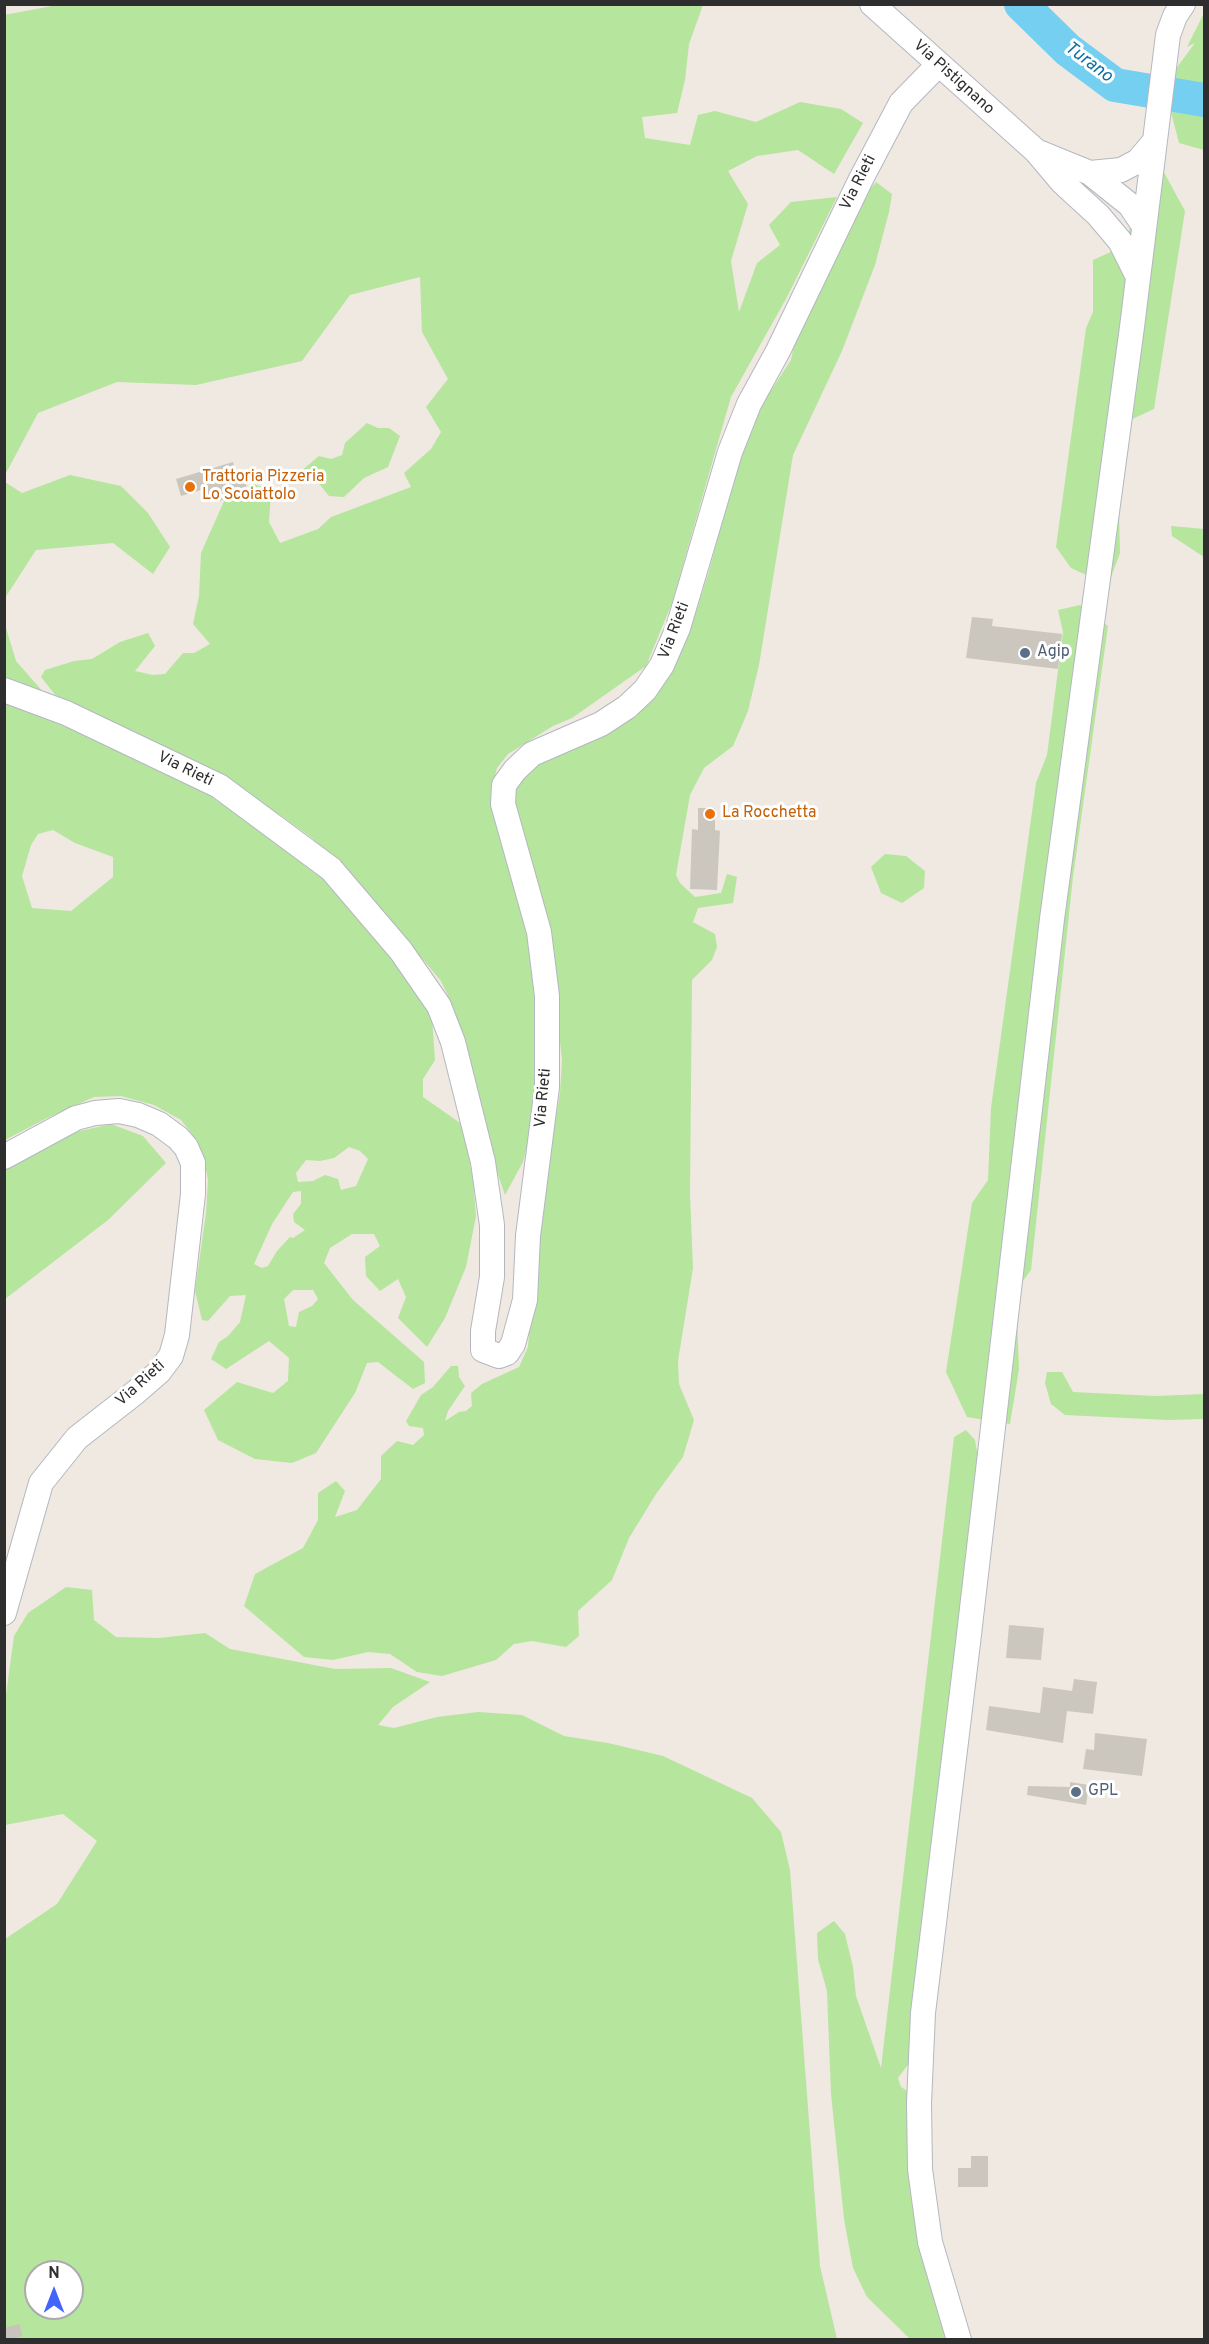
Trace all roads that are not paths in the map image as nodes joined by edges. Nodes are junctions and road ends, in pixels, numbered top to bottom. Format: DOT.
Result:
graph roads {
  1 [pos="872,4"];
  2 [pos="1183,5"];
  3 [pos="938,65"];
  4 [pos="1154,141"];
  5 [pos="1036,151"];
  6 [pos="1090,173"];
  7 [pos="1098,215"];
  8 [pos="1144,226"];
  9 [pos="1138,278"];
  10 [pos="4,690"];
  11 [pos="4,1157"];
  12 [pos="4,1613"];
  13 [pos="959,2340"];
  1 -- 3 [label="street, Via Pistignano"];
  2 -- 4 [label="street"];
  3 -- 5 [label="street, Via Pistignano"];
  3 -- 10 [label="street, Via Rieti"];
  4 -- 6 [label="street"];
  4 -- 8 [label="street"];
  5 -- 6 [label="street"];
  5 -- 7 [label="street"];
  6 -- 8 [label="street"];
  7 -- 8 [label="street"];
  7 -- 9 [label="street"];
  8 -- 9 [label="street"];
  9 -- 13 [label="street"];
  11 -- 12 [label="street, Via Rieti"];
}
